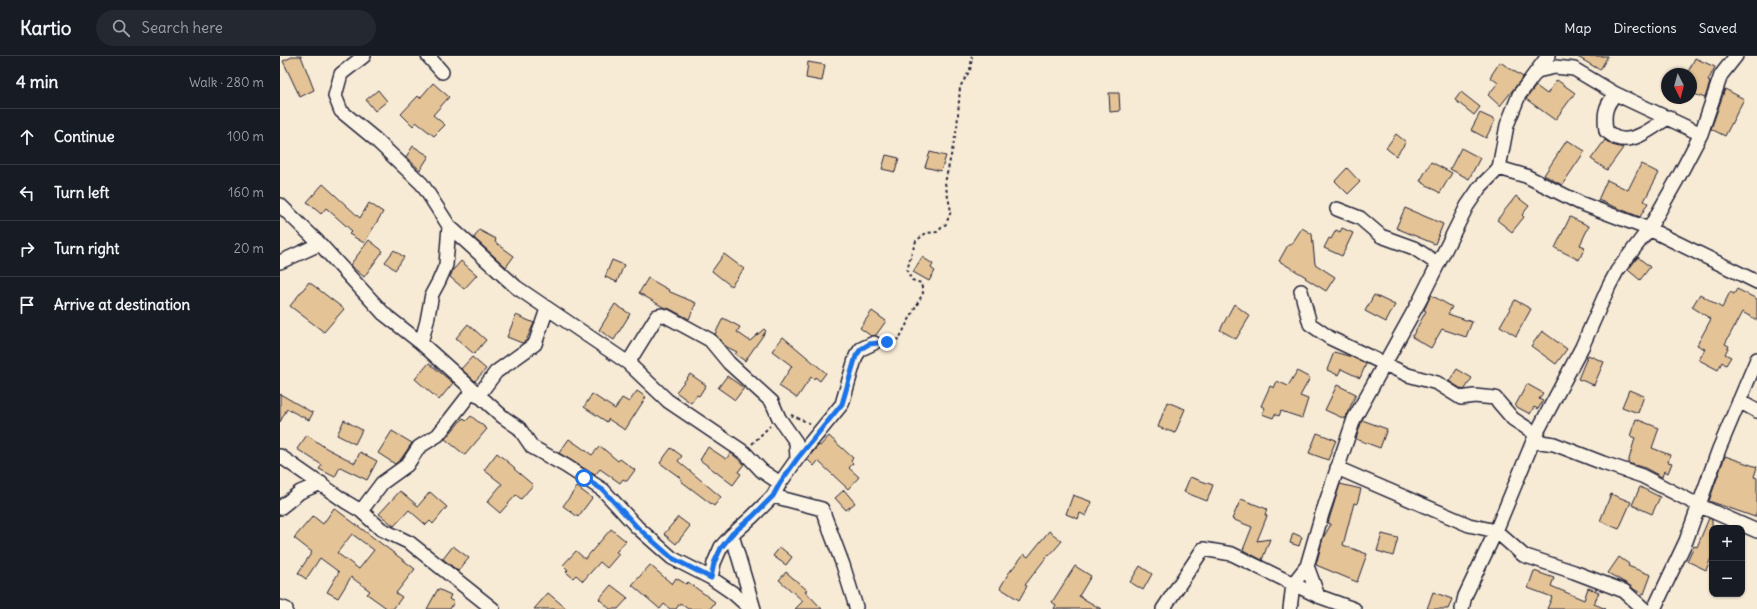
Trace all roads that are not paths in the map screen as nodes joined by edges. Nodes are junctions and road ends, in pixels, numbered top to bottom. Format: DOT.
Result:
graph roads {
  1 [pos="364,56"];
  2 [pos="428,56"];
  3 [pos="1548,56"];
  4 [pos="1736,56"];
  5 [pos="1536,71"];
  6 [pos="442,72"];
  7 [pos="1616,94"];
  8 [pos="1668,117"];
  9 [pos="1701,134"];
  10 [pos="1499,168"];
  11 [pos="280,205"];
  12 [pos="1336,209"];
  13 [pos="448,226"];
  14 [pos="1649,229"];
  15 [pos="320,244"];
  16 [pos="280,262"];
  17 [pos="1438,264"];
  18 [pos="1757,282"];
  19 [pos="1301,291"];
  20 [pos="547,310"];
  21 [pos="421,343"];
  22 [pos="874,343"];
  23 [pos="1757,359"];
  24 [pos="628,363"];
  25 [pos="1383,364"];
  26 [pos="476,393"];
  27 [pos="1739,401"];
  28 [pos="1757,411"];
  29 [pos="1535,438"];
  30 [pos="280,456"];
  31 [pos="797,459"];
  32 [pos="1337,468"];
  33 [pos="321,483"];
  34 [pos="780,483"];
  35 [pos="773,496"];
  36 [pos="1698,505"];
  37 [pos="280,508"];
  38 [pos="361,511"];
  39 [pos="1496,531"];
  40 [pos="1757,531"];
  41 [pos="732,534"];
  42 [pos="1307,566"];
  43 [pos="711,578"];
  44 [pos="1293,584"];
  45 [pos="1318,596"];
  46 [pos="280,607"];
  47 [pos="856,607"];
  48 [pos="286,609"];
  49 [pos="493,609"];
  50 [pos="751,609"];
  51 [pos="754,609"];
  52 [pos="1163,609"];
  53 [pos="1290,609"];
  54 [pos="1354,609"];
  55 [pos="1462,609"];
  56 [pos="1644,609"];
  57 [pos="1654,609"];
  1 -- 13 [label="street"];
  2 -- 6 [label="street"];
  3 -- 5 [label="street"];
  4 -- 9 [label="street"];
  5 -- 7 [label="street"];
  5 -- 10 [label="street"];
  7 -- 8 [label="street"];
  7 -- 8 [label="street"];
  8 -- 9 [label="street"];
  9 -- 14 [label="street"];
  10 -- 14 [label="street"];
  10 -- 17 [label="street"];
  11 -- 15 [label="street"];
  12 -- 17 [label="street"];
  13 -- 20 [label="street"];
  13 -- 21 [label="street"];
  14 -- 18 [label="street"];
  14 -- 29 [label="street"];
  15 -- 16 [label="street"];
  15 -- 21 [label="street"];
  17 -- 25 [label="street"];
  19 -- 25 [label="street"];
  20 -- 24 [label="street"];
  20 -- 26 [label="street"];
  21 -- 26 [label="street"];
  22 -- 31 [label="street"];
  23 -- 27 [label="street"];
  24 -- 31 [label="street"];
  24 -- 34 [label="street"];
  25 -- 29 [label="street"];
  25 -- 32 [label="street"];
  26 -- 38 [label="street"];
  26 -- 43 [label="street"];
  27 -- 28 [label="street"];
  27 -- 36 [label="street"];
  29 -- 36 [label="street"];
  29 -- 39 [label="street"];
  30 -- 33 [label="street"];
  31 -- 34 [label="street"];
  32 -- 39 [label="street"];
  32 -- 42 [label="street"];
  33 -- 37 [label="street"];
  33 -- 38 [label="street"];
  34 -- 35 [label="street"];
  35 -- 41 [label="street"];
  35 -- 47 [label="street"];
  36 -- 40 [label="street"];
  36 -- 57 [label="street"];
  38 -- 49 [label="street"];
  39 -- 55 [label="street"];
  39 -- 56 [label="street"];
  41 -- 43 [label="street"];
  41 -- 51 [label="street"];
  42 -- 44 [label="street"];
  42 -- 45 [label="street"];
  43 -- 50 [label="street"];
  44 -- 45 [label="street"];
  44 -- 52 [label="street"];
  44 -- 53 [label="street"];
  45 -- 54 [label="street"];
  46 -- 48 [label="street"];
}
